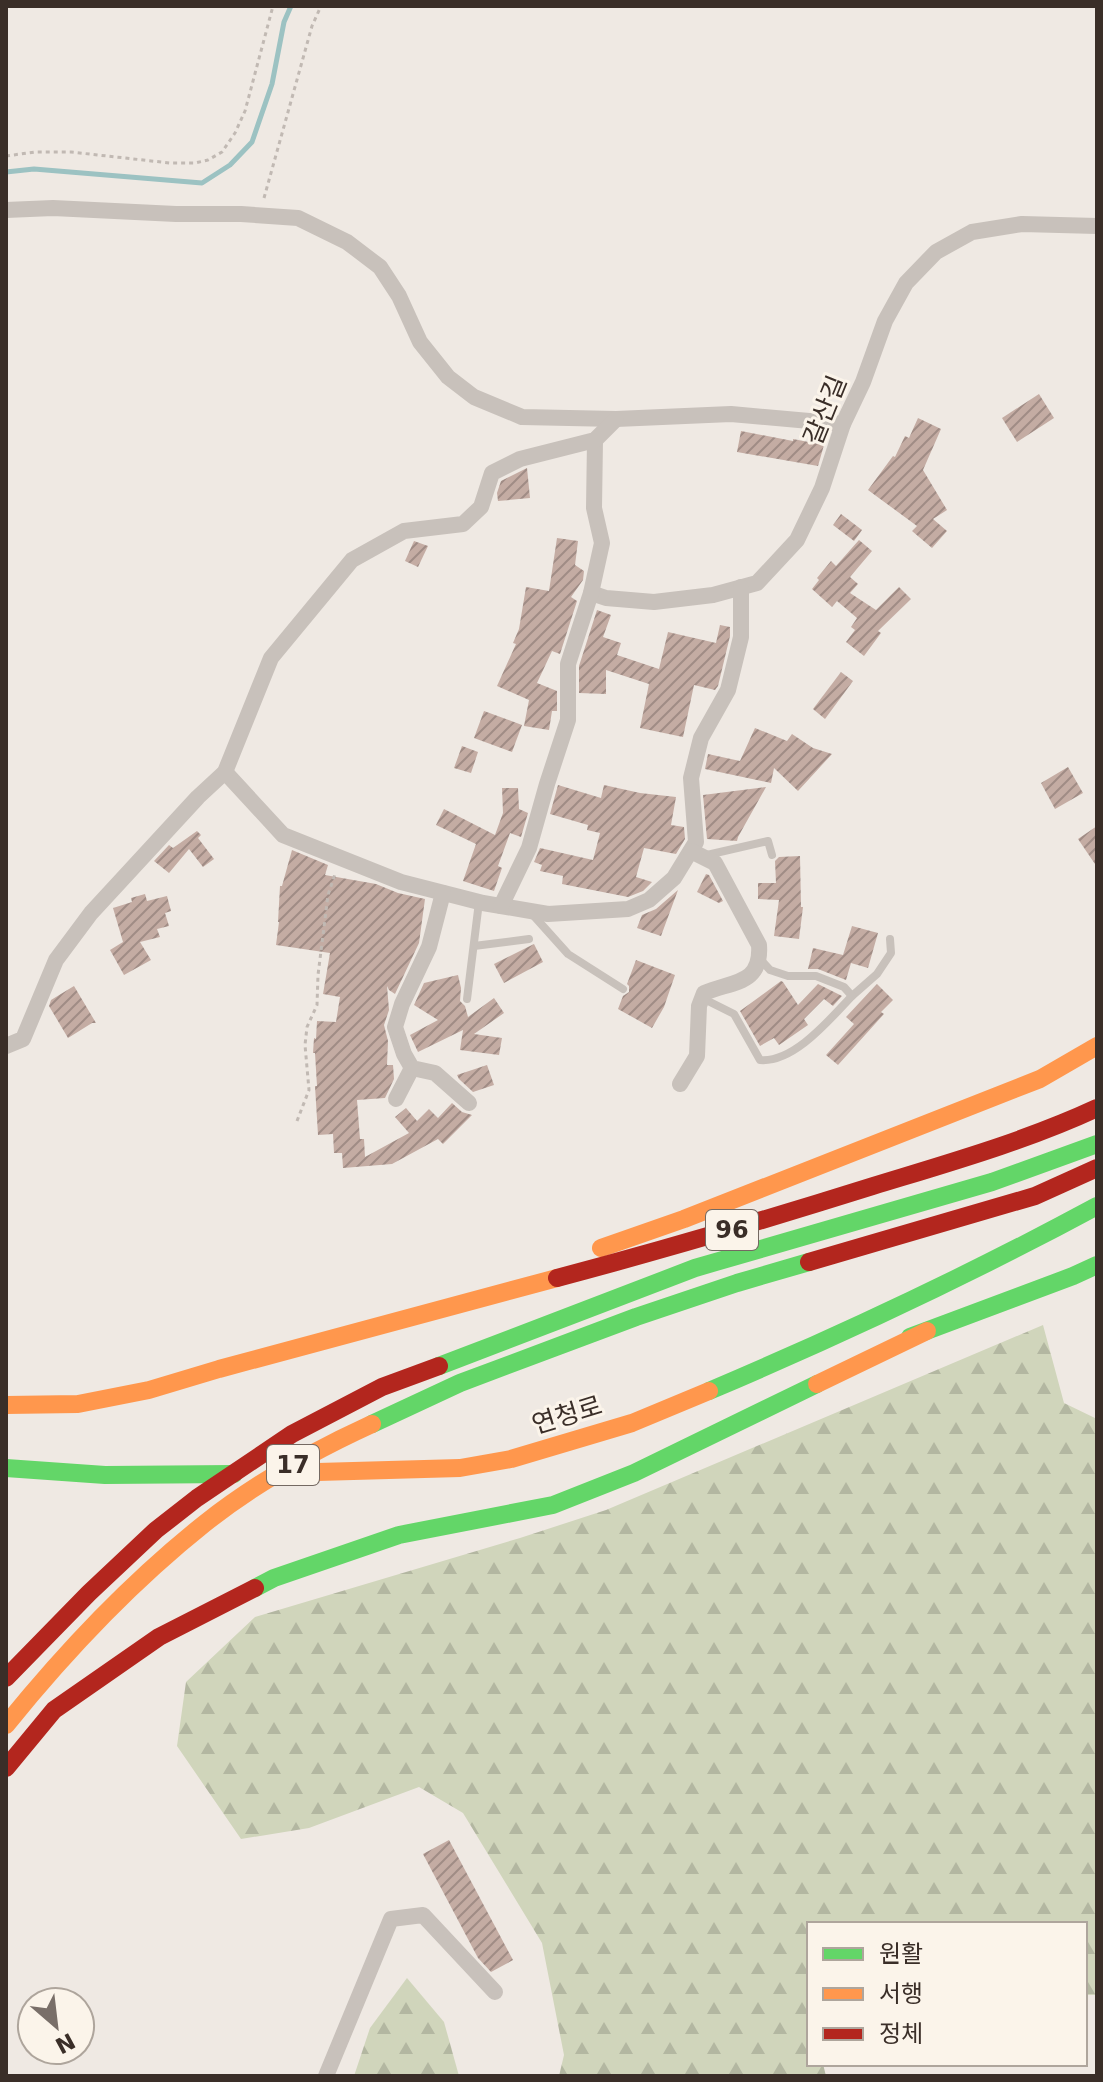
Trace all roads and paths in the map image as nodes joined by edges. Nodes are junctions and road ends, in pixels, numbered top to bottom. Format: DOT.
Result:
graph roads {
  1 [pos="273,6"];
  2 [pos="321,6"];
  3 [pos="6,156"];
  4 [pos="6,210"];
  5 [pos="259,215"];
  6 [pos="1097,226"];
  7 [pos="616,419"];
  8 [pos="843,424"];
  9 [pos="595,440"];
  10 [pos="741,587"];
  11 [pos="591,593"];
  12 [pos="225,772"];
  13 [pos="697,854"];
  14 [pos="772,855"];
  15 [pos="340,859"];
  16 [pos="443,893"];
  17 [pos="479,902"];
  18 [pos="501,906"];
  19 [pos="530,911"];
  20 [pos="529,939"];
  21 [pos="890,939"];
  22 [pos="474,946"];
  23 [pos="760,959"];
  24 [pos="623,989"];
  25 [pos="852,996"];
  26 [pos="702,998"];
  27 [pos="467,999"];
  28 [pos="6,1046"];
  29 [pos="1097,1046"];
  30 [pos="412,1068"];
  31 [pos="680,1084"];
  32 [pos="396,1099"];
  33 [pos="469,1103"];
  34 [pos="1097,1108"];
  35 [pos="297,1121"];
  36 [pos="1097,1144"];
  37 [pos="1097,1168"];
  38 [pos="1097,1206"];
  39 [pos="1097,1265"];
  40 [pos="361,1331"];
  41 [pos="927,1331"];
  42 [pos="772,1386"];
  43 [pos="744,1396"];
  44 [pos="6,1405"];
  45 [pos="511,1459"];
  46 [pos="6,1468"];
  47 [pos="6,1678"];
  48 [pos="6,1725"];
  49 [pos="6,1768"];
  50 [pos="495,1992"];
  51 [pos="326,2076"];
  1 -- 3 [label="path"];
  2 -- 5 [label="path"];
  4 -- 5 [label="street"];
  5 -- 7 [label="street"];
  6 -- 8 [label="street, 갈산길"];
  7 -- 8 [label="street"];
  7 -- 9 [label="street"];
  8 -- 10 [label="street, 갈산길"];
  9 -- 11 [label="street"];
  9 -- 12 [label="street"];
  10 -- 11 [label="street, 갈산길"];
  10 -- 13 [label="street"];
  11 -- 18 [label="street"];
  12 -- 15 [label="street"];
  12 -- 28 [label="street"];
  13 -- 14 [label="lane"];
  13 -- 19 [label="street"];
  13 -- 23 [label="street"];
  15 -- 16 [label="street"];
  15 -- 35 [label="path"];
  16 -- 17 [label="street"];
  16 -- 30 [label="street"];
  17 -- 18 [label="street"];
  17 -- 22 [label="lane"];
  18 -- 19 [label="street"];
  19 -- 24 [label="lane"];
  20 -- 22 [label="lane"];
  21 -- 25 [label="lane"];
  22 -- 27 [label="lane"];
  23 -- 25 [label="lane"];
  23 -- 26 [label="street"];
  25 -- 26 [label="lane"];
  26 -- 31 [label="street"];
  29 -- 40 [label="highway"];
  30 -- 32 [label="street"];
  30 -- 33 [label="street"];
  34 -- 40 [label="highway, 96"];
  36 -- 47 [label="highway, 17"];
  37 -- 48 [label="highway, 17"];
  38 -- 45 [label="highway, 연청로"];
  39 -- 41 [label="highway"];
  40 -- 44 [label="highway, 96"];
  41 -- 42 [label="highway"];
  41 -- 49 [label="highway"];
  43 -- 45 [label="highway"];
  45 -- 46 [label="highway, 연청로"];
  50 -- 51 [label="street"];
}
